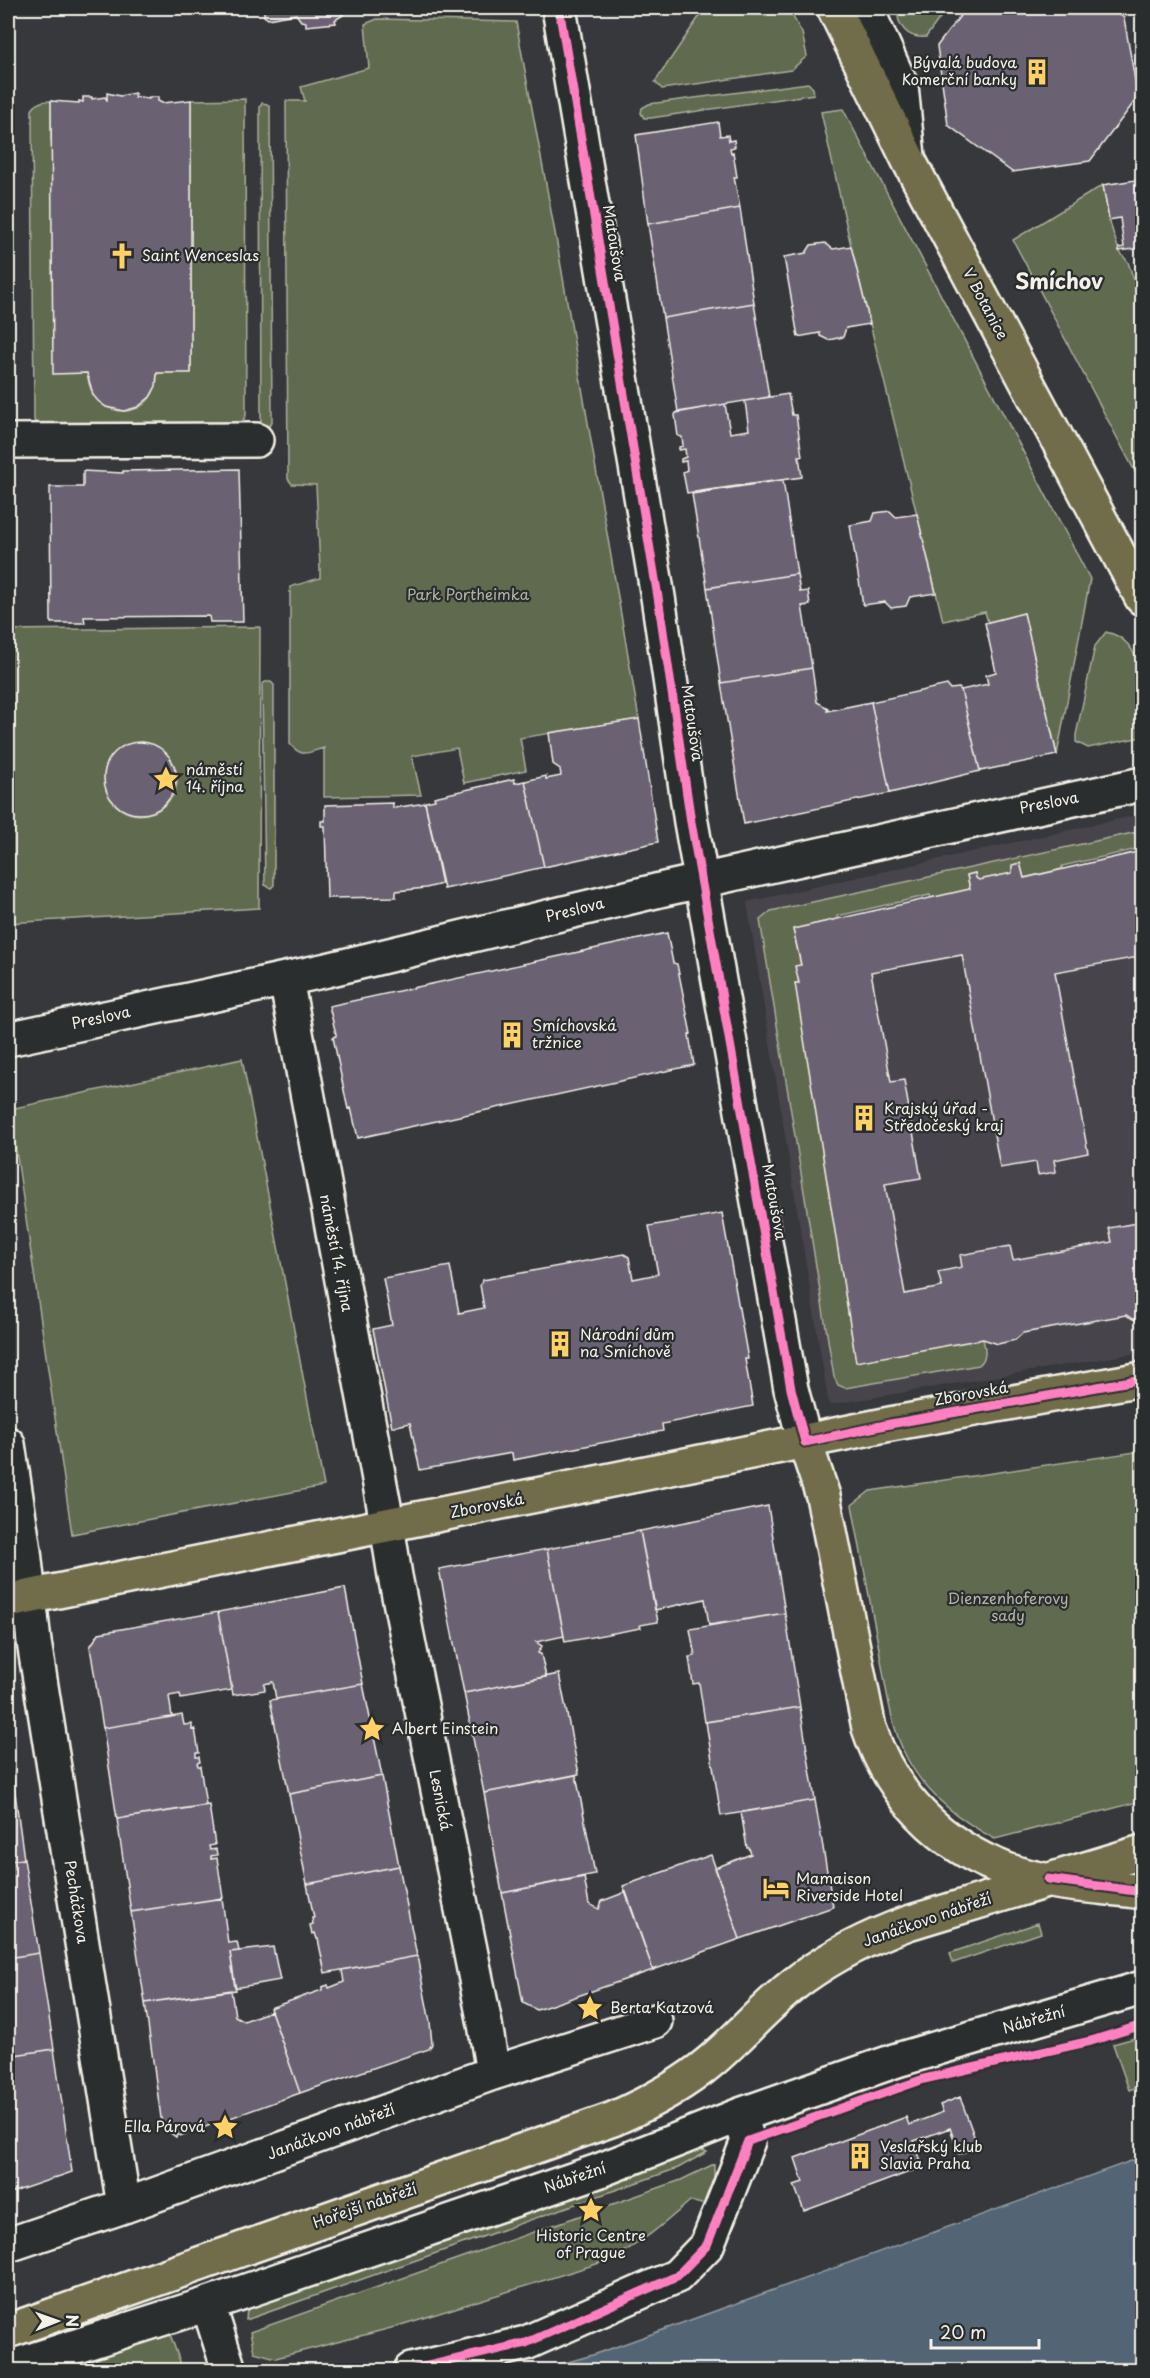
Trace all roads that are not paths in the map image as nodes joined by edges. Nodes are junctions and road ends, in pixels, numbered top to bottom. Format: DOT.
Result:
graph roads {
  1 [pos="559,8"];
  2 [pos="834,8"];
  3 [pos="866,8"];
  4 [pos="909,161"];
  5 [pos="256,440"];
  6 [pos="8,441"];
  7 [pos="1143,598"];
  8 [pos="1143,784"];
  9 [pos="701,880"];
  10 [pos="286,979"];
  11 [pos="8,1039"];
  12 [pos="1143,1378"];
  13 [pos="805,1442"];
  14 [pos="8,1444"];
  15 [pos="388,1526"];
  16 [pos="18,1599"];
  17 [pos="1143,1852"];
  18 [pos="1048,1879"];
  19 [pos="1143,1892"];
  20 [pos="1143,1988"];
  21 [pos="655,2021"];
  22 [pos="712,2060"];
  23 [pos="493,2073"];
  24 [pos="740,2115"];
  25 [pos="124,2206"];
  26 [pos="8,2245"];
  27 [pos="208,2304"];
  28 [pos="8,2331"];
  29 [pos="8,2368"];
  30 [pos="229,2370"];
  31 [pos="411,2370"];
  1 -- 9 [label="street, Matoušova"];
  2 -- 4 [label="main road, V Botanice"];
  3 -- 4 [label="street"];
  4 -- 7 [label="main road, V Botanice"];
  5 -- 6 [label="street"];
  8 -- 9 [label="street, Preslova"];
  9 -- 10 [label="street, Preslova"];
  9 -- 13 [label="street, Matoušova"];
  10 -- 11 [label="street, Preslova"];
  10 -- 15 [label="street, náměstí 14. října"];
  12 -- 13 [label="main road, Zborovská"];
  13 -- 15 [label="main road, Zborovská"];
  13 -- 18 [label="main road"];
  14 -- 16 [label="street"];
  15 -- 16 [label="main road, Zborovská"];
  15 -- 23 [label="street, Lesnická"];
  16 -- 25 [label="street, Pecháčkova"];
  17 -- 18 [label="main road, Janáčkovo nábřeží"];
  18 -- 19 [label="main road"];
  18 -- 22 [label="main road, Janáčkovo nábřeží"];
  20 -- 24 [label="street, Nábřežní"];
  21 -- 23 [label="street, Janáčkovo nábřeží"];
  22 -- 28 [label="main road, Hořejší nábřeží"];
  23 -- 25 [label="street, Janáčkovo nábřeží"];
  24 -- 27 [label="street, Nábřežní"];
  24 -- 31 [label="street"];
  25 -- 26 [label="street, Janáčkovo nábřeží"];
  27 -- 29 [label="street, Nábřežní"];
  27 -- 30 [label="street"];
}
